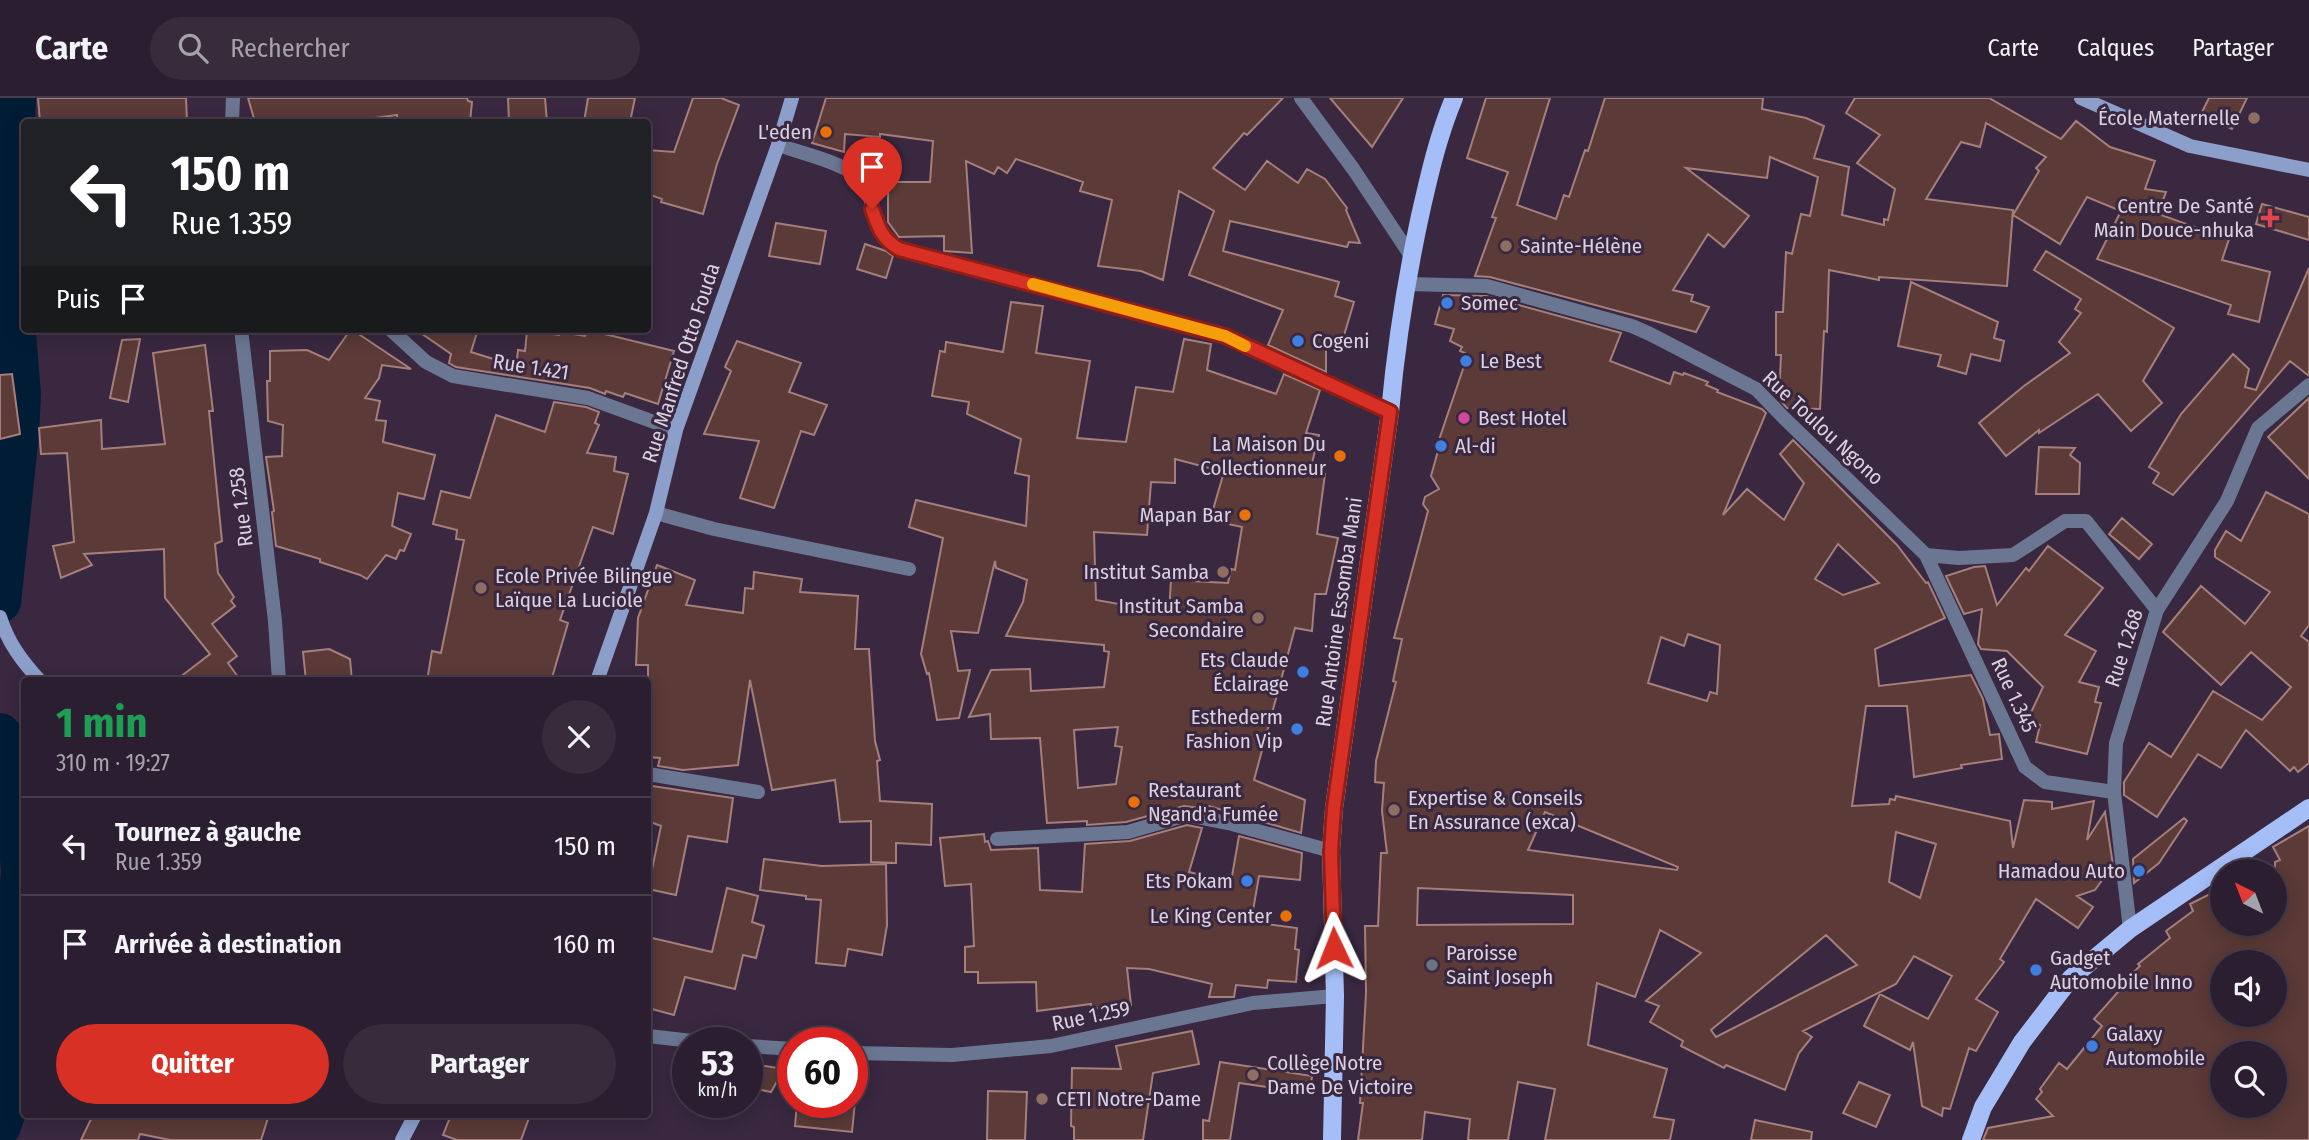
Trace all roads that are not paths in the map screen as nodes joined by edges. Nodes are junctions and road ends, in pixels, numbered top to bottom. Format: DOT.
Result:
graph roads {
  1 [pos="233,98"];
  2 [pos="792,98"];
  3 [pos="1301,98"];
  4 [pos="1454,98"];
  5 [pos="2081,98"];
  6 [pos="232,119"];
  7 [pos="778,145"];
  8 [pos="2309,170"];
  9 [pos="1412,256"];
  10 [pos="1407,284"];
  11 [pos="241,333"];
  12 [pos="394,333"];
  13 [pos="2309,385"];
  14 [pos="1390,412"];
  15 [pos="676,430"];
  16 [pos="656,513"];
  17 [pos="1926,555"];
  18 [pos="909,569"];
  19 [pos="2157,610"];
  20 [pos="0,617"];
  21 [pos="36,677"];
  22 [pos="279,677"];
  23 [pos="598,677"];
  24 [pos="651,774"];
  25 [pos="758,792"];
  26 [pos="2114,792"];
  27 [pos="2309,808"];
  28 [pos="997,839"];
  29 [pos="1331,851"];
  30 [pos="2130,929"];
  31 [pos="1335,996"];
  32 [pos="651,1036"];
  33 [pos="672,1039"];
  34 [pos="868,1053"];
  35 [pos="413,1118"];
  36 [pos="402,1140"];
  37 [pos="1332,1140"];
  38 [pos="1970,1140"];
  1 -- 6 [label="street"];
  2 -- 7 [label="street, Rue Manfred Otto Fouda"];
  3 -- 9 [label="street"];
  4 -- 9 [label="main road, Rue Antoine Essomba Mani"];
  5 -- 8 [label="street"];
  7 -- 14 [label="street"];
  7 -- 15 [label="street, Rue Manfred Otto Fouda"];
  9 -- 10 [label="main road, Rue Antoine Essomba Mani"];
  10 -- 14 [label="main road, Rue Antoine Essomba Mani"];
  10 -- 17 [label="street, Rue Toulou Ngono"];
  11 -- 22 [label="street, Rue 1.258"];
  12 -- 15 [label="street, Rue 1.421"];
  13 -- 19 [label="street, Rue 1.268"];
  14 -- 29 [label="main road, Rue Antoine Essomba Mani"];
  15 -- 16 [label="street, Rue Manfred Otto Fouda"];
  16 -- 18 [label="street"];
  16 -- 23 [label="street, Rue Manfred Otto Fouda"];
  17 -- 19 [label="street"];
  17 -- 26 [label="street, Rue 1.345"];
  19 -- 26 [label="street, Rue 1.268"];
  20 -- 21 [label="street"];
  24 -- 25 [label="street"];
  26 -- 30 [label="street, Rue 1.268"];
  27 -- 30 [label="main road"];
  28 -- 29 [label="street"];
  29 -- 31 [label="main road, Rue Antoine Essomba Mani"];
  30 -- 38 [label="main road"];
  31 -- 34 [label="street, Rue 1.259"];
  31 -- 37 [label="main road, Rue Antoine Essomba Mani"];
  32 -- 33 [label="street"];
  35 -- 36 [label="street"];
}
